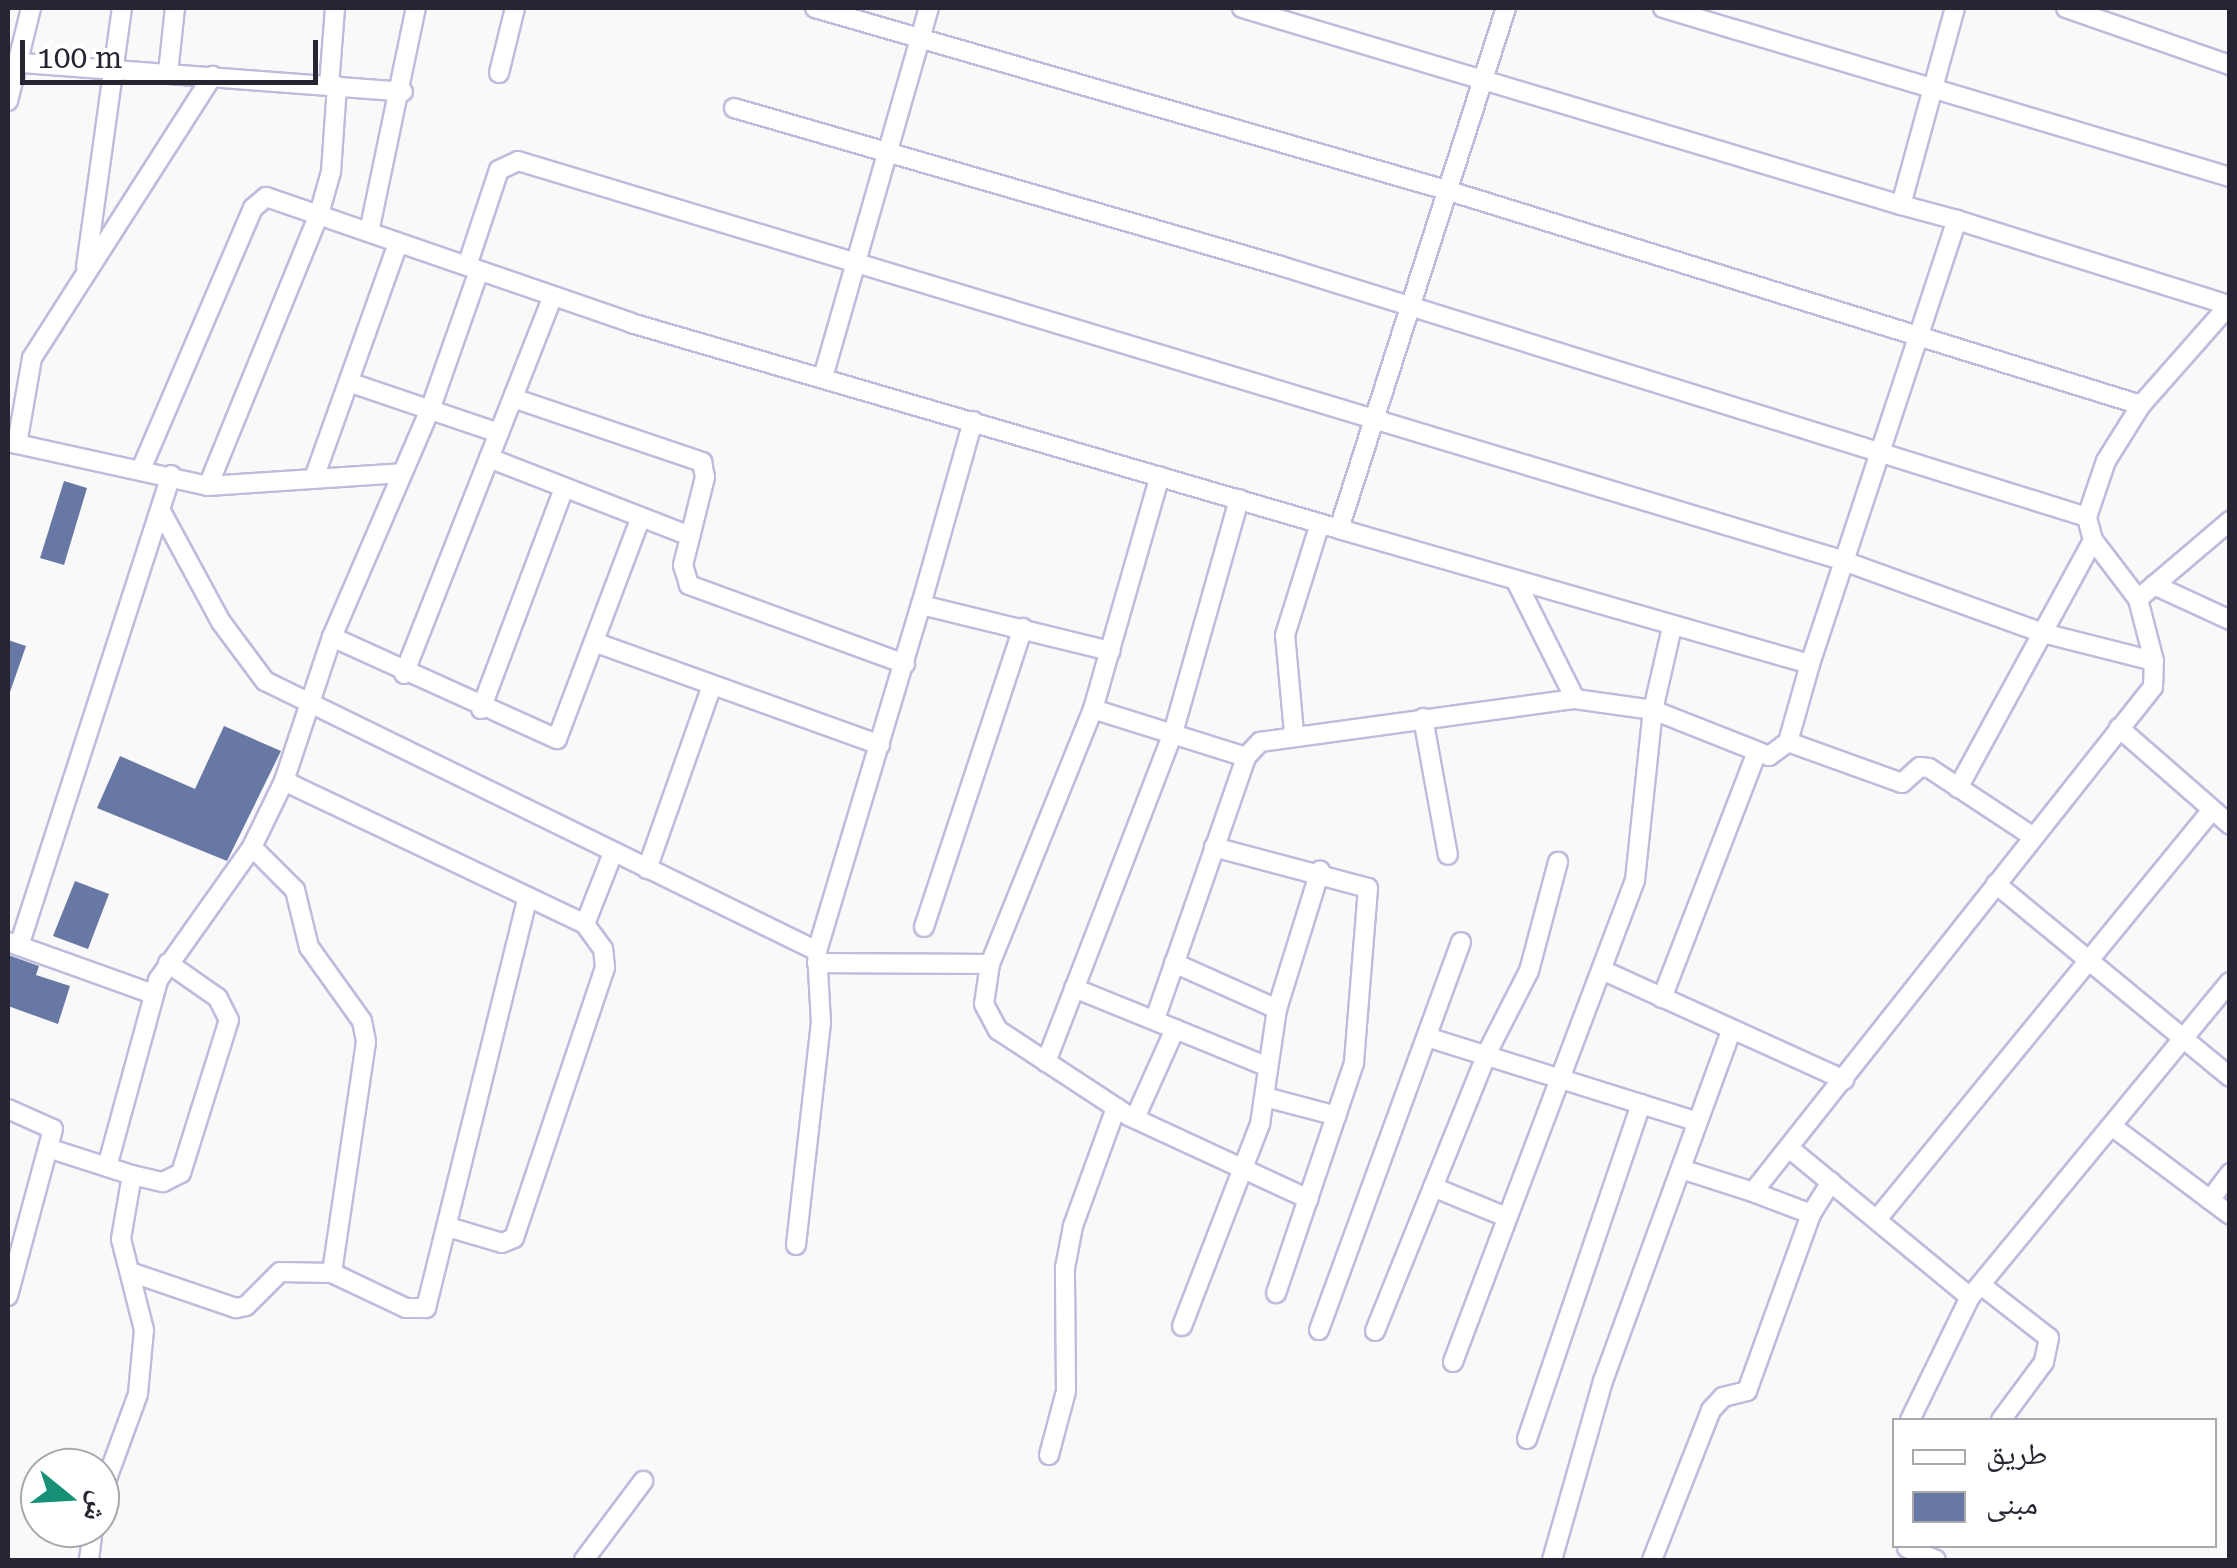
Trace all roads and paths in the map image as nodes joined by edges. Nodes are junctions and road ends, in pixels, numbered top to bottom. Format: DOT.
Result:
graph roads {
  1 [pos="30,8"];
  2 [pos="122,8"];
  3 [pos="176,8"];
  4 [pos="335,8"];
  5 [pos="416,8"];
  6 [pos="515,8"];
  7 [pos="815,8"];
  8 [pos="929,8"];
  9 [pos="1242,8"];
  10 [pos="1506,8"];
  11 [pos="1663,8"];
  12 [pos="1955,8"];
  13 [pos="2066,8"];
  14 [pos="920,36"];
  15 [pos="13,63"];
  16 [pos="2230,65"];
  17 [pos="114,69"];
  18 [pos="168,73"];
  19 [pos="499,73"];
  20 [pos="212,76"];
  21 [pos="1478,81"];
  22 [pos="333,86"];
  23 [pos="1932,88"];
  24 [pos="402,92"];
  25 [pos="8,101"];
  26 [pos="734,108"];
  27 [pos="891,149"];
  28 [pos="2230,177"];
  29 [pos="1446,190"];
  30 [pos="1901,205"];
  31 [pos="320,214"];
  32 [pos="1957,220"];
  33 [pos="369,232"];
  34 [pos="398,242"];
  35 [pos="858,265"];
  36 [pos="473,268"];
  37 [pos="85,272"];
  38 [pos="553,296"];
  39 [pos="1410,305"];
  40 [pos="2229,305"];
  41 [pos="1918,339"];
  42 [pos="823,376"];
  43 [pos="351,383"];
  44 [pos="513,398"];
  45 [pos="2141,405"];
  46 [pos="430,408"];
  47 [pos="973,421"];
  48 [pos="1376,422"];
  49 [pos="499,433"];
  50 [pos="12,443"];
  51 [pos="1878,451"];
  52 [pos="489,458"];
  53 [pos="142,468"];
  54 [pos="402,473"];
  55 [pos="171,475"];
  56 [pos="1160,476"];
  57 [pos="314,478"];
  58 [pos="208,486"];
  59 [pos="564,488"];
  60 [pos="1240,499"];
  61 [pos="162,513"];
  62 [pos="641,517"];
  63 [pos="2087,517"];
  64 [pos="2230,521"];
  65 [pos="1320,523"];
  66 [pos="1340,529"];
  67 [pos="690,536"];
  68 [pos="2093,540"];
  69 [pos="1841,560"];
  70 [pos="1516,582"];
  71 [pos="2154,585"];
  72 [pos="2138,599"];
  73 [pos="921,605"];
  74 [pos="2230,620"];
  75 [pos="1672,627"];
  76 [pos="1023,628"];
  77 [pos="2042,633"];
  78 [pos="332,637"];
  79 [pos="594,642"];
  80 [pos="1110,651"];
  81 [pos="2154,660"];
  82 [pos="905,664"];
  83 [pos="1810,664"];
  84 [pos="404,674"];
  85 [pos="712,685"];
  86 [pos="1576,698"];
  87 [pos="307,705"];
  88 [pos="481,709"];
  89 [pos="1093,709"];
  90 [pos="1653,710"];
  91 [pos="1423,718"];
  92 [pos="2118,728"];
  93 [pos="1173,733"];
  94 [pos="1294,733"];
  95 [pos="1788,742"];
  96 [pos="880,745"];
  97 [pos="1757,752"];
  98 [pos="1246,757"];
  99 [pos="284,780"];
  100 [pos="1958,788"];
  101 [pos="2212,810"];
  102 [pos="2230,825"];
  103 [pos="2032,836"];
  104 [pos="252,847"];
  105 [pos="1214,847"];
  106 [pos="613,853"];
  107 [pos="1448,855"];
  108 [pos="1558,862"];
  109 [pos="647,869"];
  110 [pos="1320,871"];
  111 [pos="1996,884"];
  112 [pos="527,899"];
  113 [pos="585,924"];
  114 [pos="924,926"];
  115 [pos="1461,942"];
  116 [pos="13,944"];
  117 [pos="817,956"];
  118 [pos="168,963"];
  119 [pos="990,964"];
  120 [pos="1174,964"];
  121 [pos="2090,964"];
  122 [pos="1602,970"];
  123 [pos="2230,982"];
  124 [pos="1074,988"];
  125 [pos="153,994"];
  126 [pos="1662,998"];
  127 [pos="1277,1009"];
  128 [pos="1155,1019"];
  129 [pos="1175,1029"];
  130 [pos="1731,1030"];
  131 [pos="1427,1036"];
  132 [pos="2184,1041"];
  133 [pos="1488,1051"];
  134 [pos="1046,1062"];
  135 [pos="1268,1066"];
  136 [pos="2230,1077"];
  137 [pos="1562,1080"];
  138 [pos="1844,1080"];
  139 [pos="1264,1097"];
  140 [pos="1642,1104"];
  141 [pos="1116,1108"];
  142 [pos="8,1109"];
  143 [pos="1337,1116"];
  144 [pos="1136,1118"];
  145 [pos="1696,1120"];
  146 [pos="2113,1127"];
  147 [pos="1789,1148"];
  148 [pos="50,1150"];
  149 [pos="107,1167"];
  150 [pos="1242,1168"];
  151 [pos="1682,1169"];
  152 [pos="2230,1173"];
  153 [pos="132,1176"];
  154 [pos="1830,1182"];
  155 [pos="1433,1187"];
  156 [pos="1754,1192"];
  157 [pos="1309,1198"];
  158 [pos="2210,1200"];
  159 [pos="1811,1214"];
  160 [pos="2230,1215"];
  161 [pos="1506,1217"];
  162 [pos="1878,1218"];
  163 [pos="448,1228"];
  164 [pos="796,1245"];
  165 [pos="133,1272"];
  166 [pos="332,1273"];
  167 [pos="1975,1291"];
  168 [pos="1276,1293"];
  169 [pos="8,1296"];
  170 [pos="1182,1326"];
  171 [pos="1319,1330"];
  172 [pos="1375,1331"];
  173 [pos="1453,1362"];
  174 [pos="1911,1418"];
  175 [pos="2002,1418"];
  176 [pos="1527,1439"];
  177 [pos="118,1448"];
  178 [pos="1049,1455"];
  179 [pos="643,1481"];
  180 [pos="1904,1551"];
  181 [pos="584,1560"];
  182 [pos="1552,1560"];
  183 [pos="1652,1560"];
  184 [pos="1936,1560"];
  1 -- 15 [label="street"];
  2 -- 17 [label="street"];
  3 -- 18 [label="street"];
  4 -- 22 [label="street"];
  5 -- 24 [label="street"];
  6 -- 19 [label="street"];
  7 -- 14 [label="street"];
  8 -- 14 [label="street"];
  9 -- 21 [label="street"];
  10 -- 21 [label="street"];
  11 -- 23 [label="street"];
  12 -- 23 [label="street"];
  13 -- 16 [label="street"];
  14 -- 27 [label="street"];
  14 -- 29 [label="street"];
  15 -- 17 [label="street"];
  15 -- 25 [label="street"];
  17 -- 18 [label="street"];
  17 -- 37 [label="street"];
  18 -- 20 [label="street"];
  20 -- 22 [label="street"];
  20 -- 37 [label="street"];
  21 -- 29 [label="street"];
  21 -- 30 [label="street"];
  22 -- 24 [label="street"];
  22 -- 31 [label="street"];
  23 -- 28 [label="street"];
  23 -- 30 [label="street"];
  24 -- 33 [label="street"];
  26 -- 27 [label="street"];
  27 -- 35 [label="street"];
  27 -- 39 [label="street"];
  29 -- 39 [label="street"];
  29 -- 41 [label="street"];
  30 -- 32 [label="street"];
  31 -- 33 [label="street"];
  31 -- 53 [label="street"];
  31 -- 58 [label="street"];
  32 -- 40 [label="street"];
  32 -- 41 [label="street"];
  33 -- 34 [label="street"];
  34 -- 36 [label="street"];
  34 -- 43 [label="street"];
  35 -- 36 [label="street"];
  35 -- 42 [label="street"];
  35 -- 48 [label="street"];
  36 -- 38 [label="street"];
  36 -- 46 [label="street"];
  37 -- 50 [label="street"];
  38 -- 42 [label="street"];
  38 -- 44 [label="street"];
  39 -- 48 [label="street"];
  39 -- 51 [label="street"];
  40 -- 45 [label="street"];
  41 -- 45 [label="street"];
  41 -- 51 [label="street"];
  42 -- 47 [label="street"];
  43 -- 46 [label="street"];
  43 -- 57 [label="street"];
  44 -- 49 [label="street"];
  44 -- 67 [label="street"];
  45 -- 63 [label="street"];
  46 -- 49 [label="street"];
  46 -- 54 [label="street"];
  47 -- 56 [label="street"];
  47 -- 73 [label="street"];
  48 -- 66 [label="street"];
  48 -- 69 [label="street"];
  49 -- 52 [label="street"];
  50 -- 53 [label="street"];
  51 -- 63 [label="street"];
  51 -- 69 [label="street"];
  52 -- 59 [label="street"];
  52 -- 84 [label="street"];
  53 -- 55 [label="street"];
  54 -- 57 [label="street"];
  54 -- 78 [label="street"];
  55 -- 58 [label="street"];
  55 -- 61 [label="street"];
  56 -- 60 [label="street"];
  56 -- 80 [label="street"];
  57 -- 58 [label="street"];
  59 -- 62 [label="street"];
  59 -- 88 [label="street"];
  60 -- 65 [label="street"];
  60 -- 93 [label="street"];
  61 -- 87 [label="street"];
  61 -- 116 [label="street"];
  62 -- 67 [label="street"];
  62 -- 79 [label="street"];
  63 -- 68 [label="street"];
  64 -- 71 [label="street"];
  65 -- 66 [label="street"];
  65 -- 94 [label="street"];
  66 -- 70 [label="street"];
  67 -- 82 [label="street"];
  68 -- 72 [label="street"];
  68 -- 77 [label="street"];
  69 -- 77 [label="street"];
  69 -- 83 [label="street"];
  70 -- 75 [label="street"];
  70 -- 86 [label="street"];
  71 -- 72 [label="street"];
  71 -- 74 [label="street"];
  72 -- 81 [label="street"];
  73 -- 76 [label="street"];
  73 -- 82 [label="street"];
  75 -- 83 [label="street"];
  75 -- 90 [label="street"];
  76 -- 80 [label="street"];
  76 -- 114 [label="street"];
  77 -- 81 [label="street"];
  77 -- 100 [label="street"];
  78 -- 84 [label="street"];
  78 -- 87 [label="street"];
  79 -- 85 [label="street"];
  79 -- 88 [label="street"];
  80 -- 89 [label="street"];
  81 -- 92 [label="street"];
  82 -- 96 [label="street"];
  83 -- 95 [label="street"];
  84 -- 88 [label="street"];
  85 -- 96 [label="street"];
  85 -- 109 [label="street"];
  86 -- 90 [label="street"];
  86 -- 91 [label="street"];
  87 -- 99 [label="street"];
  87 -- 106 [label="street"];
  89 -- 93 [label="street"];
  89 -- 119 [label="street"];
  90 -- 97 [label="street"];
  90 -- 122 [label="street"];
  91 -- 94 [label="street"];
  91 -- 107 [label="street"];
  92 -- 101 [label="street"];
  92 -- 103 [label="street"];
  93 -- 98 [label="street"];
  93 -- 124 [label="street"];
  94 -- 98 [label="street"];
  95 -- 97 [label="street"];
  95 -- 100 [label="street"];
  96 -- 117 [label="street"];
  97 -- 126 [label="street"];
  98 -- 105 [label="street"];
  99 -- 104 [label="street"];
  99 -- 112 [label="street"];
  100 -- 103 [label="street"];
  101 -- 102 [label="street"];
  101 -- 121 [label="street"];
  103 -- 111 [label="street"];
  104 -- 118 [label="street"];
  104 -- 166 [label="street"];
  105 -- 110 [label="street"];
  105 -- 120 [label="street"];
  106 -- 109 [label="street"];
  106 -- 113 [label="street"];
  108 -- 133 [label="street"];
  109 -- 117 [label="street"];
  110 -- 127 [label="street"];
  110 -- 143 [label="street"];
  111 -- 121 [label="street"];
  111 -- 138 [label="street"];
  112 -- 113 [label="street"];
  112 -- 163 [label="street"];
  113 -- 163 [label="street"];
  115 -- 131 [label="street"];
  116 -- 125 [label="street"];
  117 -- 119 [label="street"];
  117 -- 164 [label="street"];
  118 -- 125 [label="street"];
  118 -- 153 [label="street"];
  119 -- 134 [label="street"];
  120 -- 127 [label="street"];
  120 -- 128 [label="street"];
  121 -- 132 [label="street"];
  121 -- 162 [label="street"];
  122 -- 126 [label="street"];
  122 -- 137 [label="street"];
  123 -- 132 [label="street"];
  124 -- 128 [label="street"];
  124 -- 134 [label="street"];
  125 -- 149 [label="street"];
  126 -- 130 [label="street"];
  127 -- 135 [label="street"];
  128 -- 129 [label="street"];
  129 -- 135 [label="street"];
  129 -- 144 [label="street"];
  130 -- 138 [label="street"];
  130 -- 145 [label="street"];
  131 -- 133 [label="street"];
  131 -- 171 [label="street"];
  132 -- 136 [label="street"];
  132 -- 146 [label="street"];
  133 -- 137 [label="street"];
  133 -- 155 [label="street"];
  134 -- 141 [label="street"];
  135 -- 139 [label="street"];
  137 -- 140 [label="street"];
  137 -- 161 [label="street"];
  138 -- 147 [label="street"];
  139 -- 143 [label="street"];
  139 -- 150 [label="street"];
  140 -- 145 [label="street"];
  140 -- 176 [label="street"];
  141 -- 144 [label="street"];
  141 -- 178 [label="street"];
  142 -- 148 [label="street"];
  143 -- 157 [label="street"];
  144 -- 150 [label="street"];
  145 -- 151 [label="street"];
  146 -- 158 [label="street"];
  146 -- 167 [label="street"];
  147 -- 154 [label="street"];
  147 -- 156 [label="street"];
  148 -- 149 [label="street"];
  148 -- 169 [label="street"];
  149 -- 153 [label="street"];
  150 -- 157 [label="street"];
  150 -- 170 [label="street"];
  151 -- 156 [label="street"];
  151 -- 182 [label="street"];
  152 -- 158 [label="street"];
  153 -- 165 [label="street"];
  154 -- 159 [label="street"];
  154 -- 162 [label="street"];
  155 -- 161 [label="street"];
  155 -- 172 [label="street"];
  156 -- 159 [label="street"];
  157 -- 168 [label="street"];
  158 -- 160 [label="street"];
  159 -- 183 [label="street"];
  161 -- 173 [label="street"];
  162 -- 167 [label="street"];
  163 -- 166 [label="street"];
  165 -- 166 [label="street"];
  165 -- 177 [label="street"];
  167 -- 174 [label="street"];
  167 -- 175 [label="street"];
  179 -- 181 [label="street"];
  180 -- 184 [label="street"];
}
